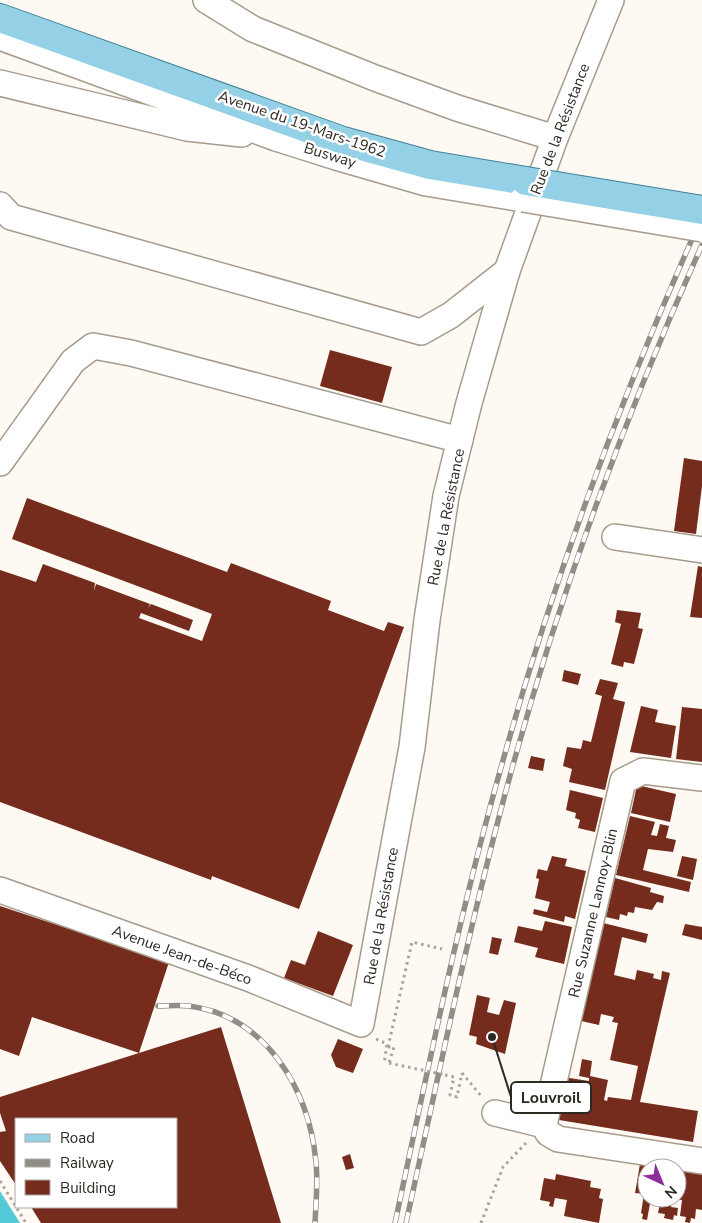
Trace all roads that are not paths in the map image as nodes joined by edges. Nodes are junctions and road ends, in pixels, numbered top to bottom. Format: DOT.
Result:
graph roads {
  1 [pos="206,0"];
  2 [pos="611,0"];
  3 [pos="0,18"];
  4 [pos="0,37"];
  5 [pos="0,83"];
  6 [pos="276,138"];
  7 [pos="555,138"];
  8 [pos="342,141"];
  9 [pos="524,190"];
  10 [pos="0,205"];
  11 [pos="702,210"];
  12 [pos="702,229"];
  13 [pos="507,271"];
  14 [pos="460,440"];
  15 [pos="0,463"];
  16 [pos="615,537"];
  17 [pos="702,550"];
  18 [pos="702,778"];
  19 [pos="0,890"];
  20 [pos="361,1024"];
  21 [pos="495,1113"];
  22 [pos="544,1125"];
  23 [pos="702,1161"];
  1 -- 7 [label="street"];
  2 -- 7 [label="street, Rue de la Résistance"];
  3 -- 8 [label="main road, Avenue du 19-Mars-1962"];
  4 -- 6 [label="street, Busway"];
  5 -- 6 [label="street"];
  6 -- 8 [label="street"];
  6 -- 9 [label="street, Busway"];
  7 -- 13 [label="street, Rue de la Résistance"];
  8 -- 9 [label="main road, Avenue du 19-Mars-1962"];
  9 -- 11 [label="main road, Avenue du 19-Mars-1962, bridge"];
  9 -- 12 [label="street, Busway, bridge"];
  10 -- 13 [label="street"];
  13 -- 14 [label="street, Rue de la Résistance"];
  14 -- 15 [label="street"];
  14 -- 20 [label="street, Rue de la Résistance"];
  16 -- 17 [label="street"];
  18 -- 22 [label="street, Rue Suzanne Lannoy-Blin"];
  19 -- 20 [label="street, Avenue Jean-de-Béco"];
  21 -- 22 [label="street"];
  22 -- 23 [label="street"];
}
